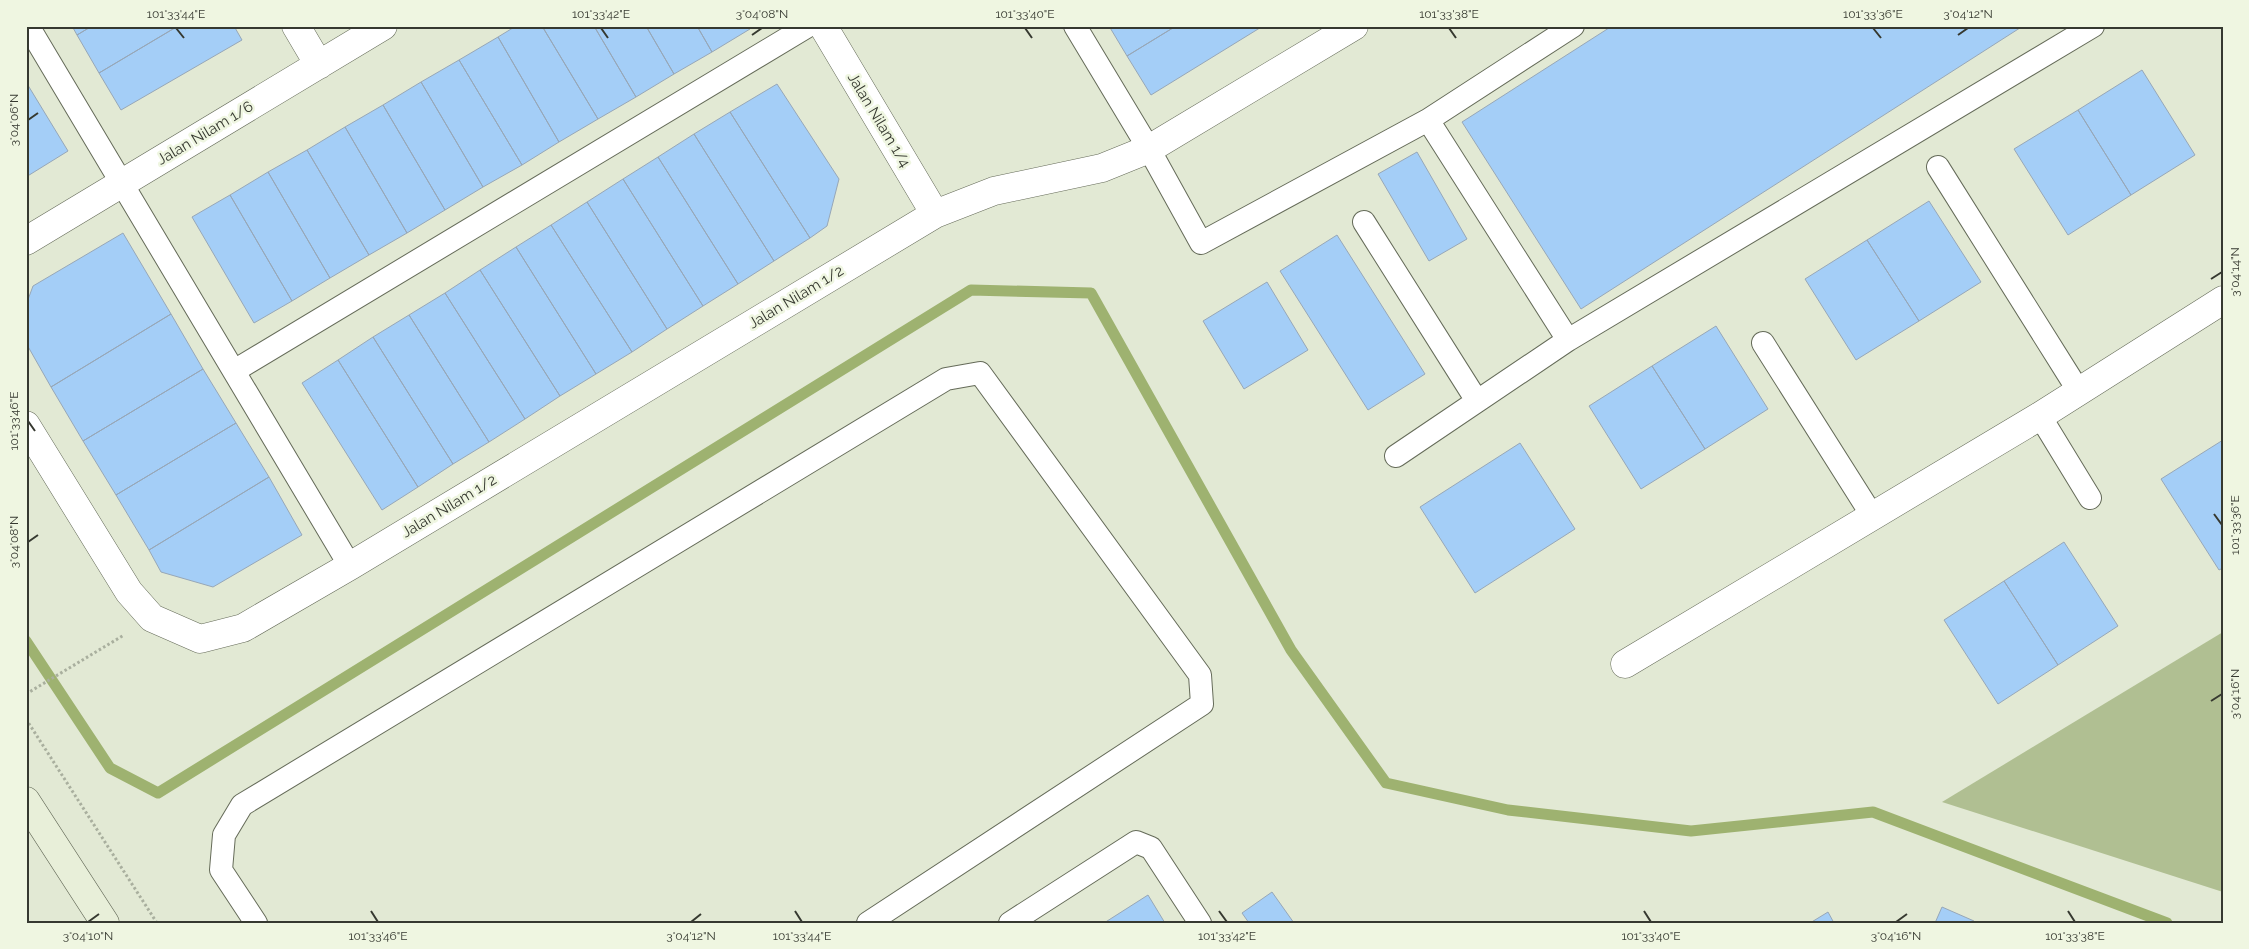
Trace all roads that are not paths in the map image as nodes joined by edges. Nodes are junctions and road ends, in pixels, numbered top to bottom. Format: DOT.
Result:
graph roads {
  1 [pos="28,26"];
  2 [pos="296,26"];
  3 [pos="383,26"];
  4 [pos="808,26"];
  5 [pos="823,26"];
  6 [pos="1075,26"];
  7 [pos="1573,26"];
  8 [pos="2093,26"];
  9 [pos="1346,28"];
  10 [pos="319,65"];
  11 [pos="1428,120"];
  12 [pos="1149,149"];
  13 [pos="1938,167"];
  14 [pos="121,183"];
  15 [pos="935,214"];
  16 [pos="1364,222"];
  17 [pos="26,240"];
  18 [pos="2223,300"];
  19 [pos="1568,340"];
  20 [pos="1763,343"];
  21 [pos="234,371"];
  22 [pos="2078,390"];
  23 [pos="1477,401"];
  24 [pos="2040,416"];
  25 [pos="26,425"];
  26 [pos="1396,456"];
  27 [pos="2090,498"];
  28 [pos="1873,517"];
  29 [pos="350,566"];
  30 [pos="1626,664"];
  31 [pos="26,801"];
  32 [pos="105,923"];
  33 [pos="256,923"];
  34 [pos="868,923"];
  35 [pos="1010,923"];
  36 [pos="1200,923"];
  1 -- 14 [label="lane"];
  2 -- 10 [label="street"];
  3 -- 10 [label="street, Jalan Nilam 1/6"];
  4 -- 21 [label="lane"];
  5 -- 15 [label="street, Jalan Nilam 1/4"];
  6 -- 12 [label="lane"];
  7 -- 11 [label="lane"];
  8 -- 19 [label="lane"];
  9 -- 12 [label="street, Jalan Nilam 1/2"];
  10 -- 14 [label="street, Jalan Nilam 1/6"];
  11 -- 12 [label="lane"];
  11 -- 19 [label="lane"];
  12 -- 15 [label="street, Jalan Nilam 1/2"];
  13 -- 22 [label="lane"];
  14 -- 17 [label="street, Jalan Nilam 1/6"];
  14 -- 21 [label="lane"];
  15 -- 29 [label="street, Jalan Nilam 1/2"];
  16 -- 23 [label="lane"];
  18 -- 22 [label="street"];
  19 -- 23 [label="lane"];
  20 -- 28 [label="lane"];
  21 -- 29 [label="lane"];
  22 -- 24 [label="street"];
  23 -- 26 [label="lane"];
  24 -- 27 [label="lane"];
  24 -- 28 [label="street"];
  25 -- 29 [label="street, Jalan Nilam 1/2"];
  28 -- 30 [label="street"];
  31 -- 32 [label="main road"];
  33 -- 34 [label="lane"];
  35 -- 36 [label="lane"];
}
